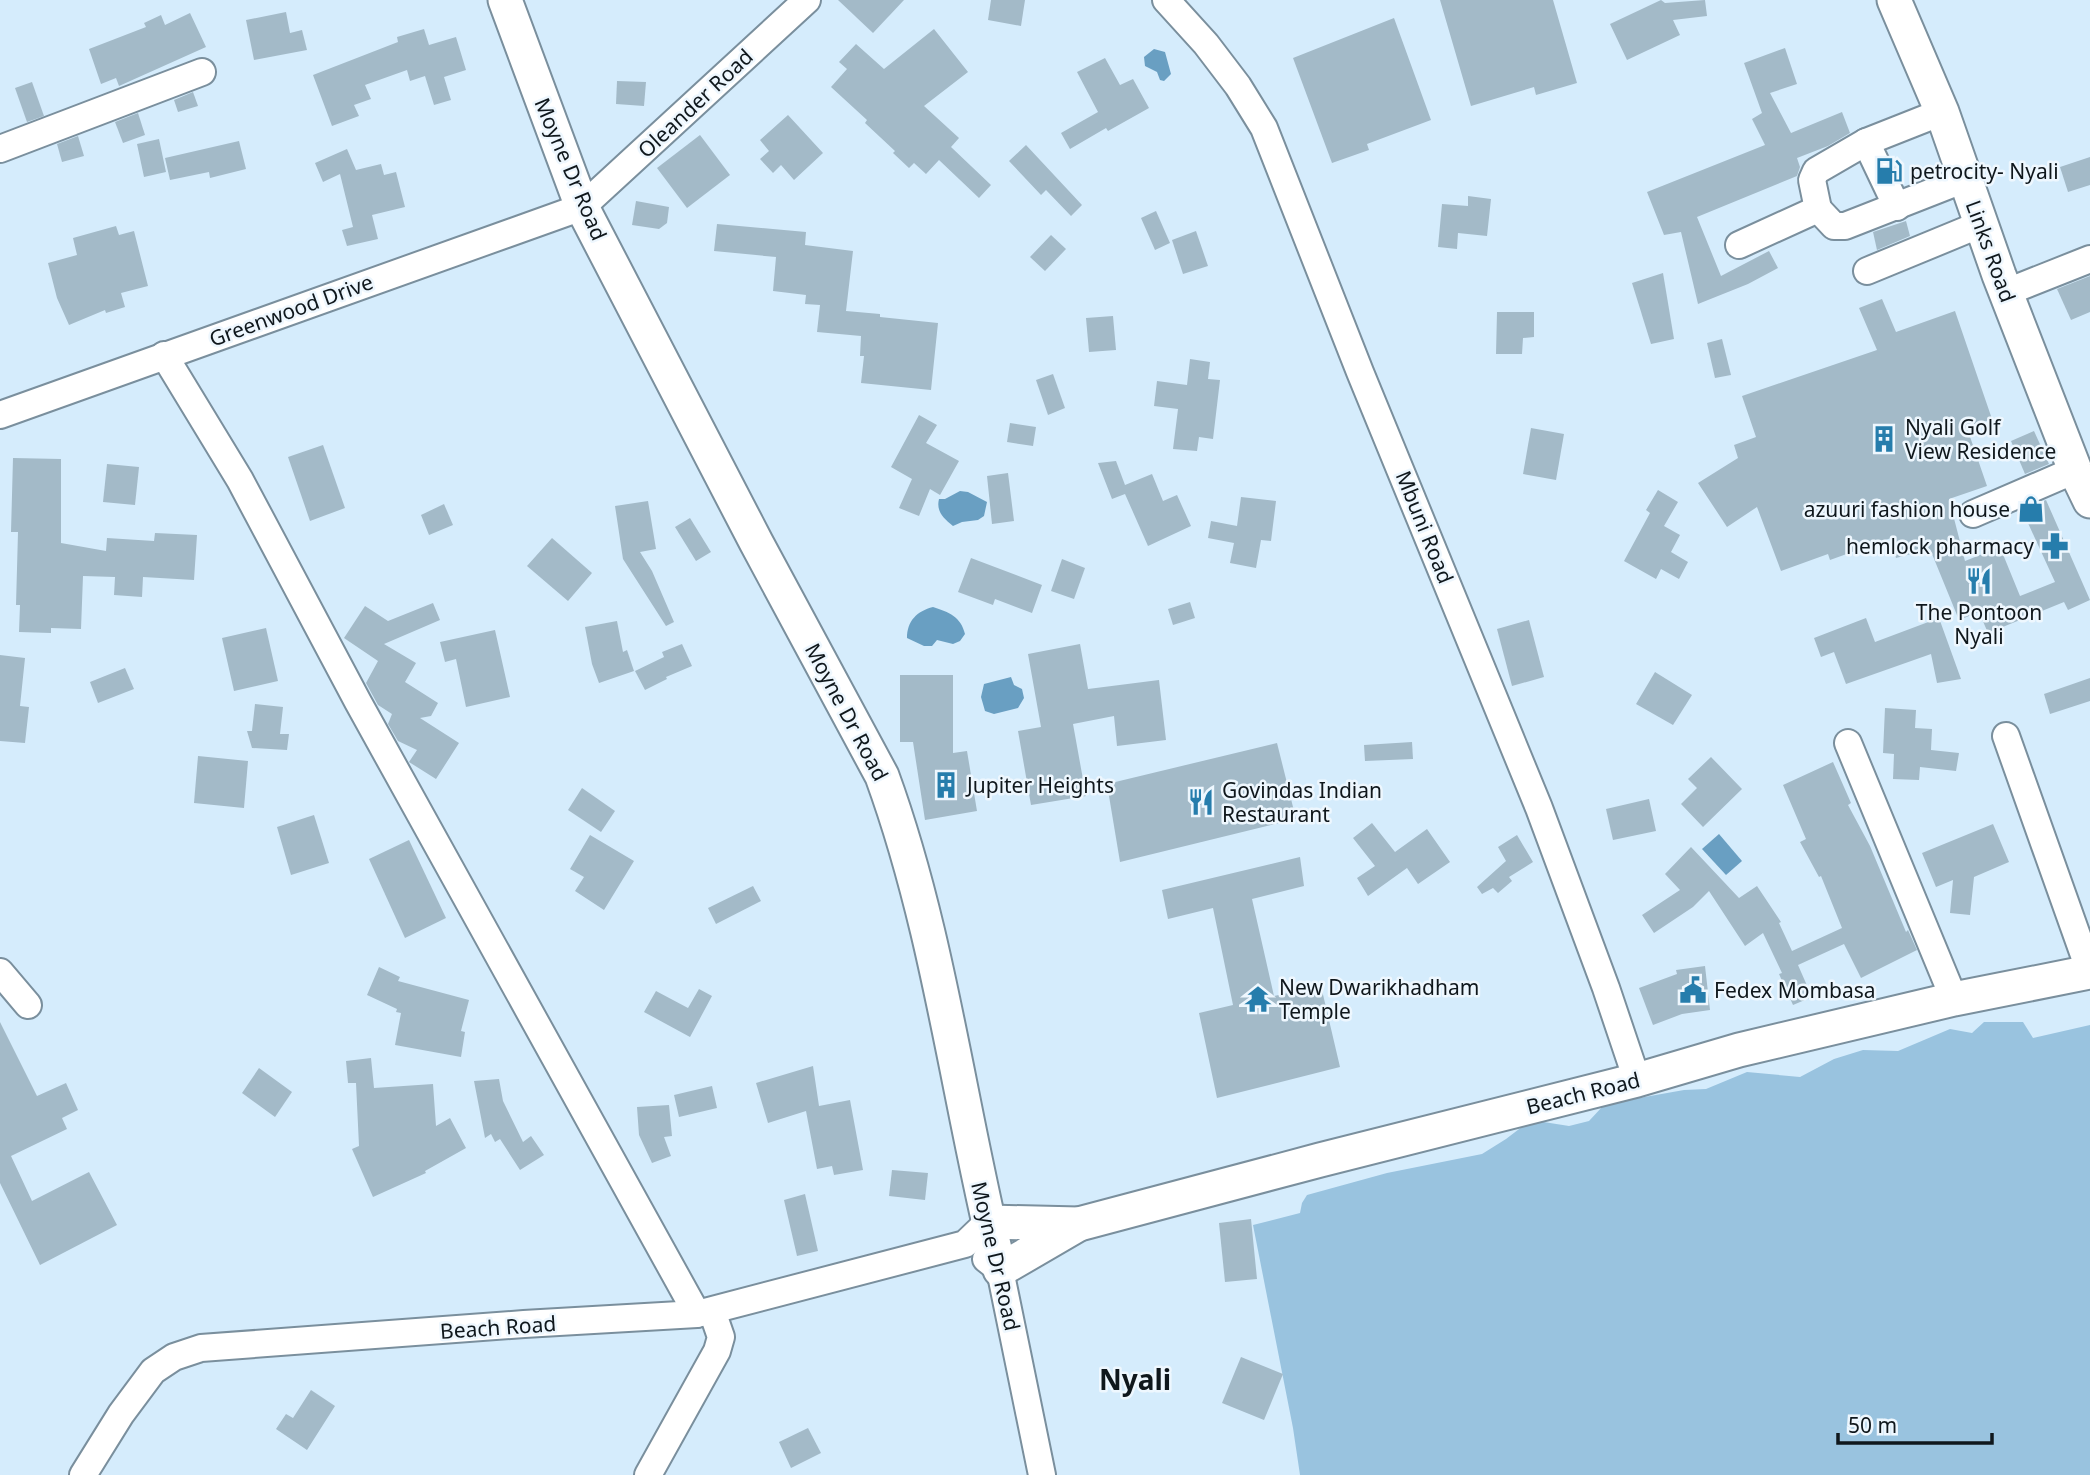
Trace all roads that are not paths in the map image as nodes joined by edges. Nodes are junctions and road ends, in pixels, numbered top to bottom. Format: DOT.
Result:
graph roads {
  1 [pos="505,0"];
  2 [pos="807,0"];
  3 [pos="1166,0"];
  4 [pos="1894,0"];
  5 [pos="202,72"];
  6 [pos="1941,112"];
  7 [pos="1866,142"];
  8 [pos="0,149"];
  9 [pos="1965,180"];
  10 [pos="582,207"];
  11 [pos="1897,207"];
  12 [pos="1818,209"];
  13 [pos="1981,224"];
  14 [pos="1739,244"];
  15 [pos="2090,259"];
  16 [pos="1867,271"];
  17 [pos="2007,292"];
  18 [pos="164,355"];
  19 [pos="0,415"];
  20 [pos="2076,470"];
  21 [pos="2090,501"];
  22 [pos="1973,514"];
  23 [pos="2006,736"];
  24 [pos="1848,743"];
  25 [pos="0,972"];
  26 [pos="2090,972"];
  27 [pos="1954,999"];
  28 [pos="28,1005"];
  29 [pos="1637,1080"];
  30 [pos="978,1177"];
  31 [pos="1034,1222"];
  32 [pos="1079,1224"];
  33 [pos="977,1233"];
  34 [pos="1000,1270"];
  35 [pos="705,1313"];
  36 [pos="83,1475"];
  37 [pos="648,1475"];
  38 [pos="1042,1475"];
  1 -- 10 [label="main road, Moyne Dr Road"];
  2 -- 10 [label="street, Oleander Road"];
  3 -- 29 [label="street, Mbuni Road"];
  4 -- 6 [label="main road, Links Road"];
  5 -- 8 [label="street"];
  6 -- 7 [label="street"];
  6 -- 9 [label="main road, Links Road"];
  7 -- 11 [label="street"];
  7 -- 12 [label="street"];
  9 -- 11 [label="street"];
  9 -- 13 [label="main road, Links Road"];
  10 -- 18 [label="street, Greenwood Drive"];
  10 -- 30 [label="main road, Moyne Dr Road"];
  11 -- 12 [label="street"];
  12 -- 14 [label="street"];
  13 -- 16 [label="street"];
  13 -- 17 [label="main road, Links Road"];
  15 -- 17 [label="street"];
  17 -- 20 [label="main road, Links Road"];
  18 -- 19 [label="street, Greenwood Drive"];
  18 -- 35 [label="street"];
  20 -- 21 [label="main road, Links Road"];
  20 -- 22 [label="street"];
  23 -- 26 [label="street"];
  24 -- 27 [label="street"];
  25 -- 28 [label="street"];
  26 -- 27 [label="main road, Beach Road"];
  27 -- 29 [label="main road, Beach Road"];
  29 -- 32 [label="main road, Beach Road"];
  30 -- 31 [label="main road"];
  30 -- 33 [label="main road, Moyne Dr Road"];
  31 -- 32 [label="main road, Beach Road"];
  31 -- 33 [label="main road, Beach Road"];
  32 -- 34 [label="main road, Beach Road"];
  33 -- 34 [label="main road, Moyne Dr Road"];
  33 -- 35 [label="street, Beach Road"];
  34 -- 38 [label="street, Moyne Dr Road"];
  35 -- 36 [label="street, Beach Road"];
  35 -- 37 [label="street"];
}
